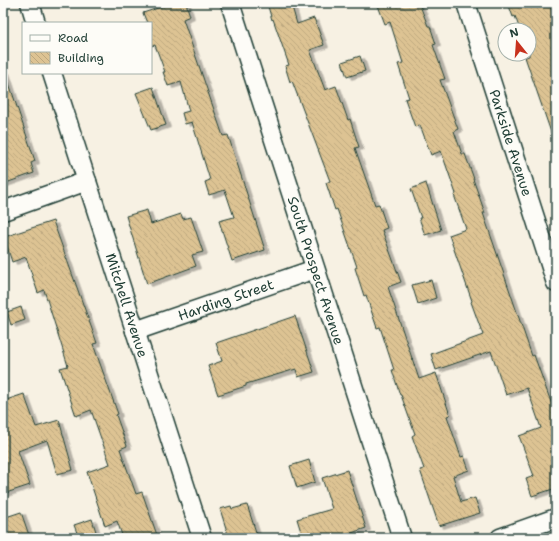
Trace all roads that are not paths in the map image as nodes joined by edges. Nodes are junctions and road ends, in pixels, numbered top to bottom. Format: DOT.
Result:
graph roads {
  1 [pos="30,3"];
  2 [pos="230,3"];
  3 [pos="466,3"];
  4 [pos="36,22"];
  5 [pos="52,74"];
  6 [pos="87,181"];
  7 [pos="3,211"];
  8 [pos="315,268"];
  9 [pos="556,283"];
  10 [pos="135,331"];
  11 [pos="556,518"];
  12 [pos="202,538"];
  13 [pos="402,538"];
  14 [pos="500,538"];
  1 -- 4 [label="street"];
  2 -- 8 [label="street, South Prospect Avenue"];
  3 -- 9 [label="street, Parkside Avenue"];
  5 -- 6 [label="street, Mitchell Avenue"];
  6 -- 7 [label="street"];
  6 -- 10 [label="street, Mitchell Avenue"];
  8 -- 10 [label="street, Harding Street"];
  8 -- 13 [label="street, South Prospect Avenue"];
  10 -- 12 [label="street, Mitchell Avenue"];
  11 -- 14 [label="street"];
}
